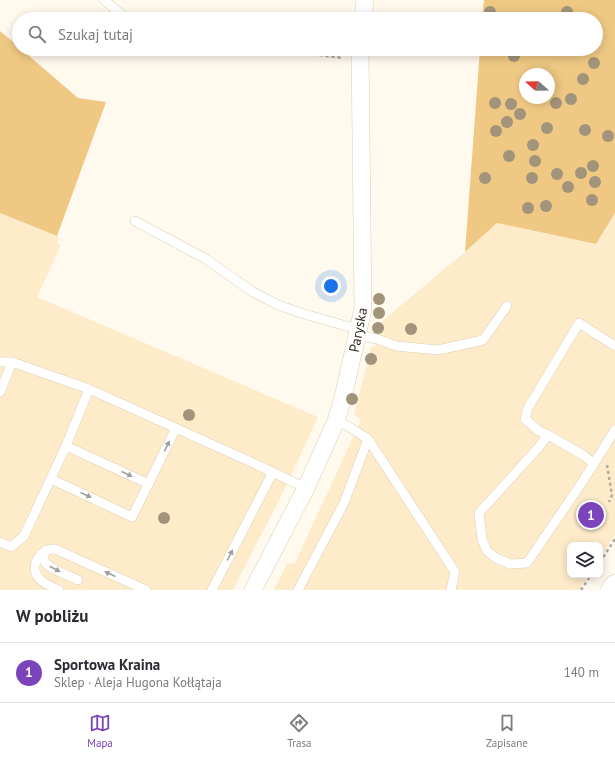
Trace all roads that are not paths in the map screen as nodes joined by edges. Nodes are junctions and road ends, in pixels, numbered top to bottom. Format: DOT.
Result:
graph roads {
  1 [pos="104,0"];
  2 [pos="365,0"];
  3 [pos="119,12"];
  4 [pos="364,12"];
  5 [pos="360,56"];
  6 [pos="134,221"];
  7 [pos="508,306"];
  8 [pos="358,332"];
  9 [pos="615,346"];
  10 [pos="0,362"];
  11 [pos="12,362"];
  12 [pos="89,389"];
  13 [pos="0,392"];
  14 [pos="336,421"];
  15 [pos="176,428"];
  16 [pos="615,430"];
  17 [pos="548,435"];
  18 [pos="368,438"];
  19 [pos="66,446"];
  20 [pos="593,463"];
  21 [pos="273,472"];
  22 [pos="51,479"];
  23 [pos="149,484"];
  24 [pos="306,488"];
  25 [pos="0,542"];
  26 [pos="46,550"];
  27 [pos="78,580"];
  28 [pos="615,586"];
  29 [pos="59,590"];
  30 [pos="146,590"];
  31 [pos="212,590"];
  32 [pos="253,590"];
  33 [pos="298,590"];
  34 [pos="451,590"];
  35 [pos="612,590"];
  1 -- 3 [label="lane"];
  2 -- 4 [label="street"];
  5 -- 8 [label="street, Paryska"];
  6 -- 8 [label="lane"];
  7 -- 8 [label="lane"];
  8 -- 14 [label="street, Paryska"];
  9 -- 17 [label="lane"];
  10 -- 11 [label="lane"];
  11 -- 12 [label="lane"];
  11 -- 13 [label="lane"];
  12 -- 15 [label="lane"];
  12 -- 19 [label="lane"];
  14 -- 18 [label="lane"];
  14 -- 24 [label="street, Paryska"];
  15 -- 21 [label="lane"];
  23 -- 15 [label="lane, one-way"];
  16 -- 20 [label="lane"];
  17 -- 20 [label="lane"];
  17 -- 20 [label="lane"];
  18 -- 33 [label="lane"];
  18 -- 34 [label="lane"];
  19 -- 22 [label="lane"];
  19 -- 23 [label="lane, one-way"];
  21 -- 24 [label="lane"];
  31 -- 21 [label="lane, one-way"];
  22 -- 23 [label="lane, one-way"];
  22 -- 25 [label="lane"];
  24 -- 32 [label="street, Paryska"];
  26 -- 27 [label="lane, one-way"];
  26 -- 29 [label="lane"];
  30 -- 26 [label="lane, one-way"];
  28 -- 35 [label="main road"];
}
